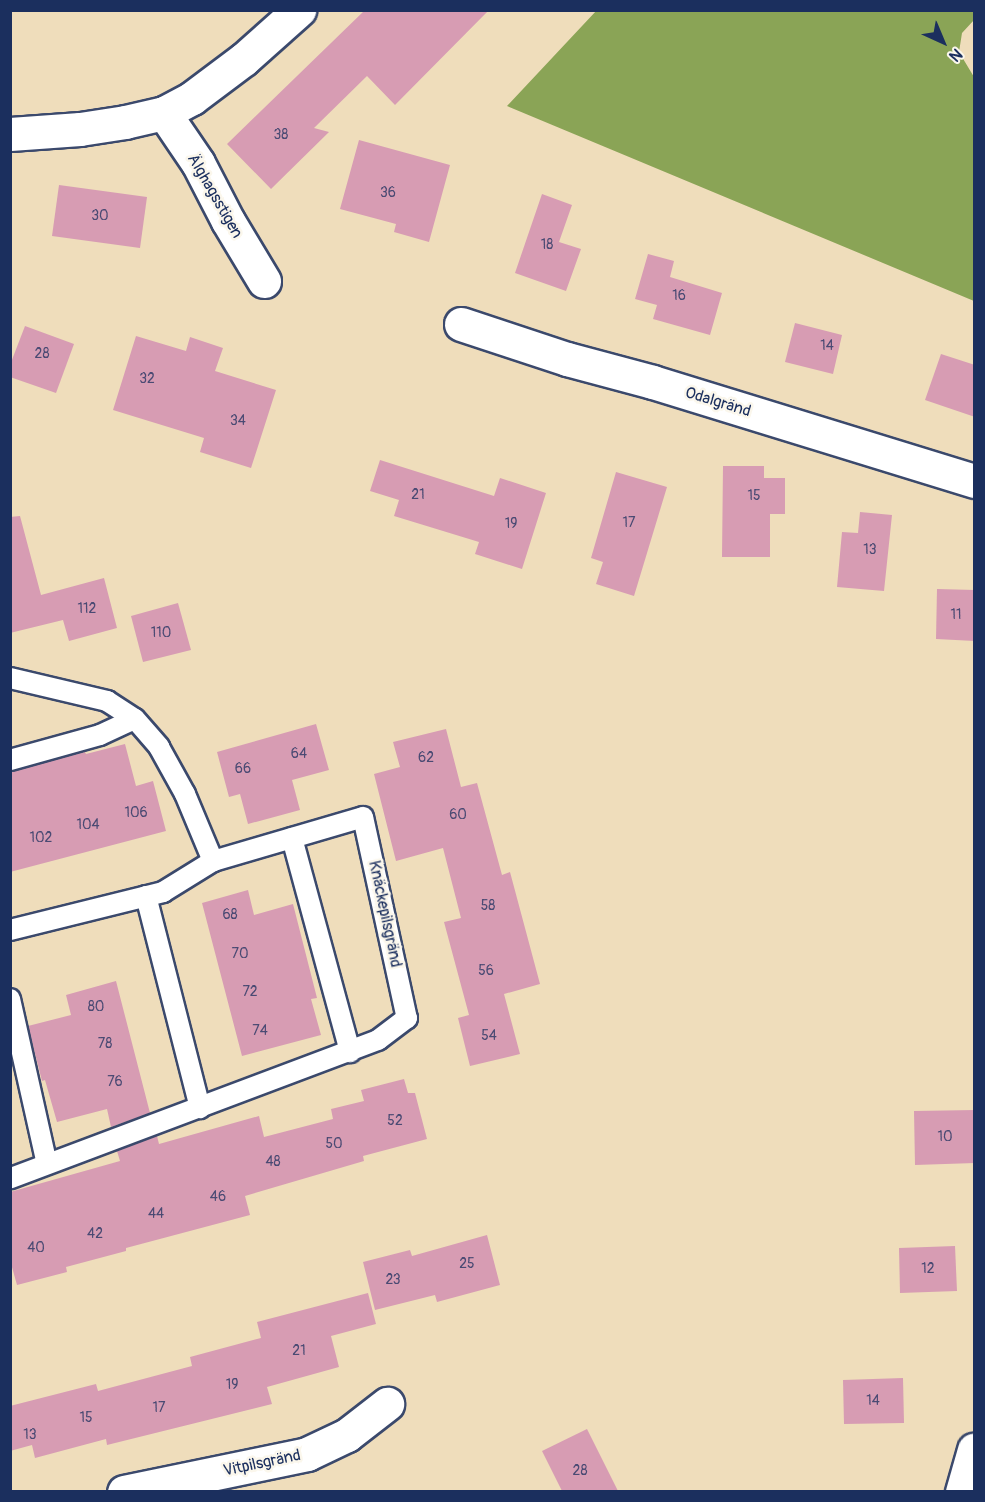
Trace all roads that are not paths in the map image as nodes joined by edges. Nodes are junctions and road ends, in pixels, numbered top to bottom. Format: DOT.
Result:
graph roads {
  1 [pos="298,10"];
  2 [pos="164,113"];
  3 [pos="10,134"];
  4 [pos="264,281"];
  5 [pos="461,324"];
  6 [pos="975,481"];
  7 [pos="10,678"];
  8 [pos="135,720"];
  9 [pos="10,760"];
  10 [pos="292,838"];
  11 [pos="213,861"];
  12 [pos="146,896"];
  13 [pos="10,930"];
  14 [pos="10,999"];
  15 [pos="350,1052"];
  16 [pos="200,1108"];
  17 [pos="47,1164"];
  18 [pos="10,1178"];
  19 [pos="387,1404"];
  20 [pos="975,1450"];
  21 [pos="124,1491"];
  22 [pos="962,1491"];
  1 -- 2 [label="street"];
  2 -- 3 [label="street"];
  2 -- 4 [label="street, Älghagsstigen"];
  5 -- 6 [label="street, Odalgränd"];
  7 -- 8 [label="lane"];
  8 -- 9 [label="lane"];
  8 -- 11 [label="lane"];
  10 -- 11 [label="lane, Knäckepilsgränd"];
  10 -- 15 [label="lane"];
  10 -- 15 [label="lane, Knäckepilsgränd"];
  11 -- 12 [label="lane, Knäckepilsgränd"];
  12 -- 13 [label="lane, Knäckepilsgränd"];
  12 -- 16 [label="lane"];
  14 -- 17 [label="lane"];
  15 -- 16 [label="lane, Knäckepilsgränd"];
  16 -- 17 [label="lane, Knäckepilsgränd"];
  17 -- 18 [label="lane, Knäckepilsgränd"];
  19 -- 21 [label="street, Vitpilsgränd"];
  20 -- 22 [label="street"];
}
